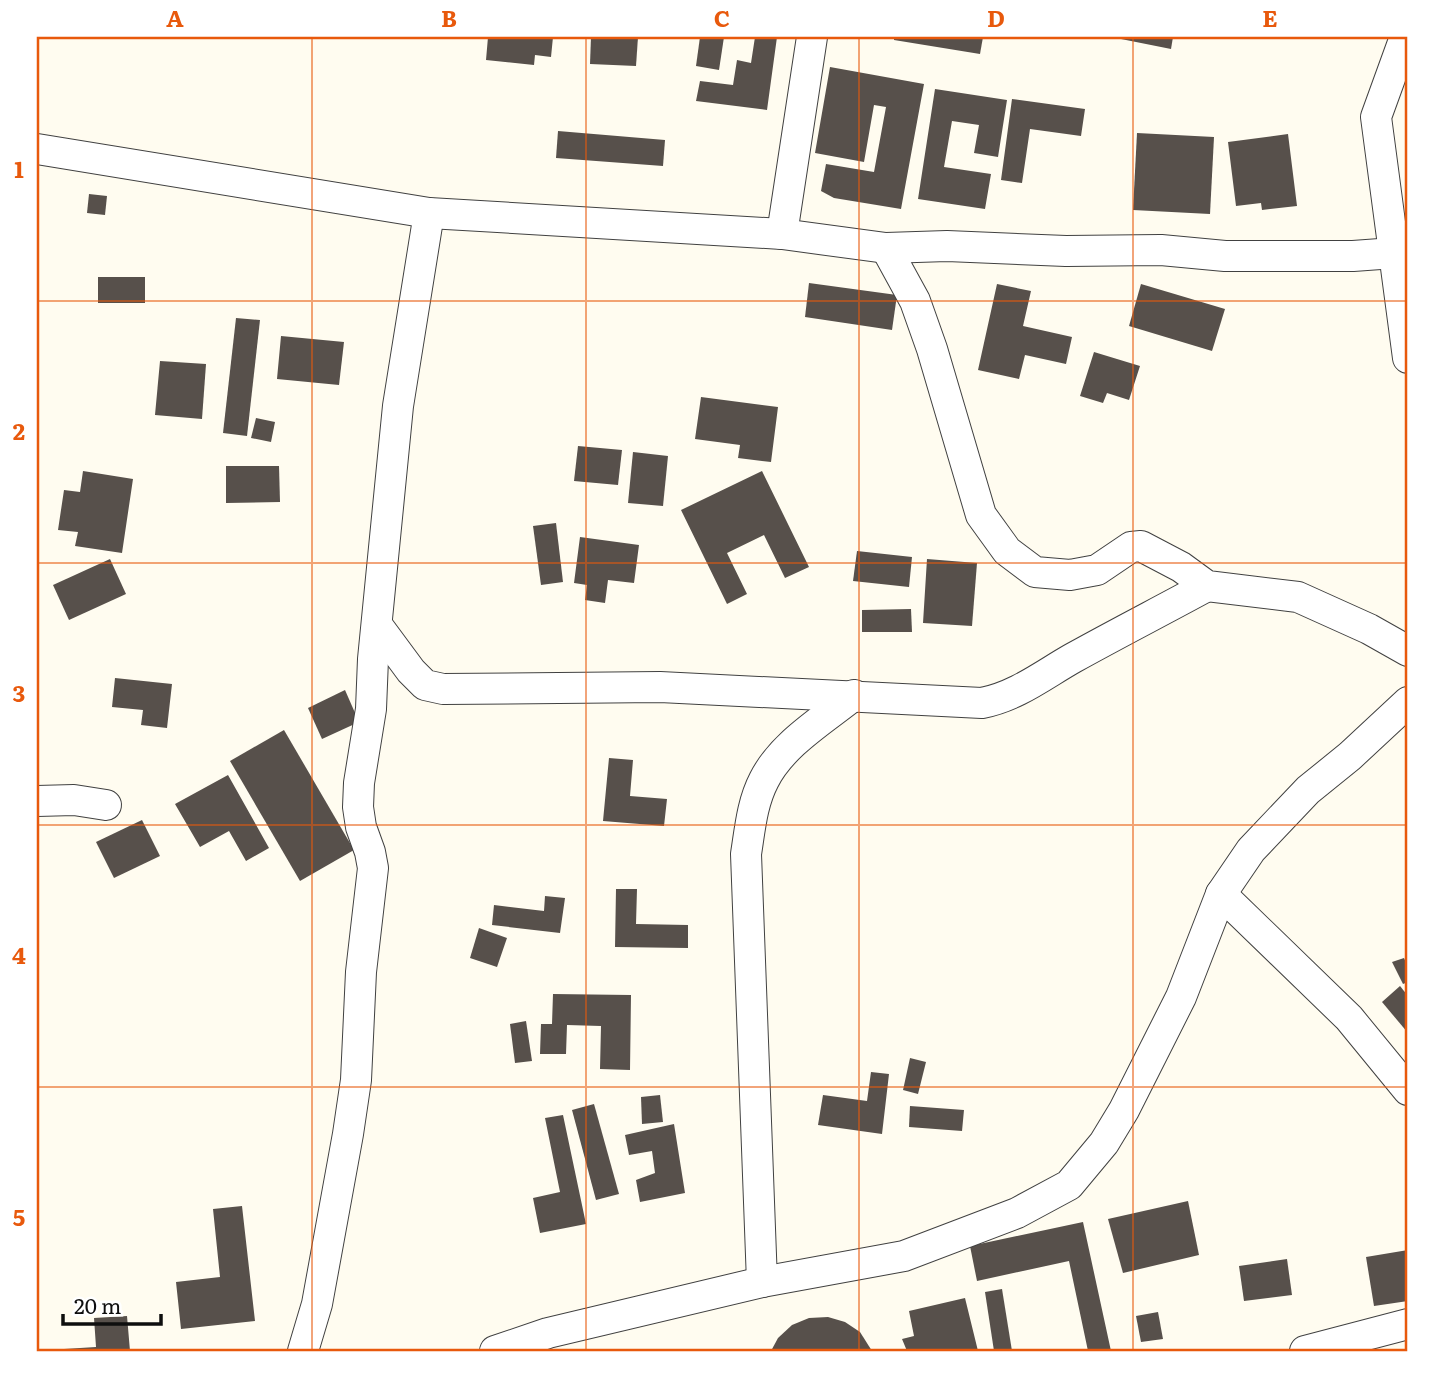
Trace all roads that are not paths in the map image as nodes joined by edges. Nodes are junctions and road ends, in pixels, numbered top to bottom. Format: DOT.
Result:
graph roads {
  1 [pos="812,37"];
  2 [pos="1405,37"];
  3 [pos="1401,64"];
  4 [pos="37,149"];
  5 [pos="429,213"];
  6 [pos="782,234"];
  7 [pos="886,247"];
  8 [pos="1394,253"];
  9 [pos="1408,358"];
  10 [pos="1207,586"];
  11 [pos="377,625"];
  12 [pos="1408,651"];
  13 [pos="854,695"];
  14 [pos="1408,702"];
  15 [pos="37,801"];
  16 [pos="106,805"];
  17 [pos="1221,894"];
  18 [pos="1408,1090"];
  19 [pos="762,1282"];
  20 [pos="1408,1324"];
  21 [pos="303,1351"];
  22 [pos="495,1351"];
  23 [pos="1305,1351"];
  1 -- 6 [label="street"];
  2 -- 3 [label="street"];
  3 -- 8 [label="street"];
  4 -- 5 [label="street"];
  5 -- 6 [label="street"];
  5 -- 11 [label="street"];
  6 -- 7 [label="street"];
  7 -- 8 [label="street"];
  7 -- 10 [label="street"];
  8 -- 9 [label="street"];
  10 -- 12 [label="street"];
  10 -- 13 [label="street"];
  11 -- 13 [label="street"];
  11 -- 21 [label="street"];
  13 -- 19 [label="street"];
  14 -- 17 [label="street"];
  15 -- 16 [label="street"];
  17 -- 18 [label="street"];
  17 -- 19 [label="street"];
  19 -- 22 [label="street"];
  20 -- 23 [label="street"];
}
